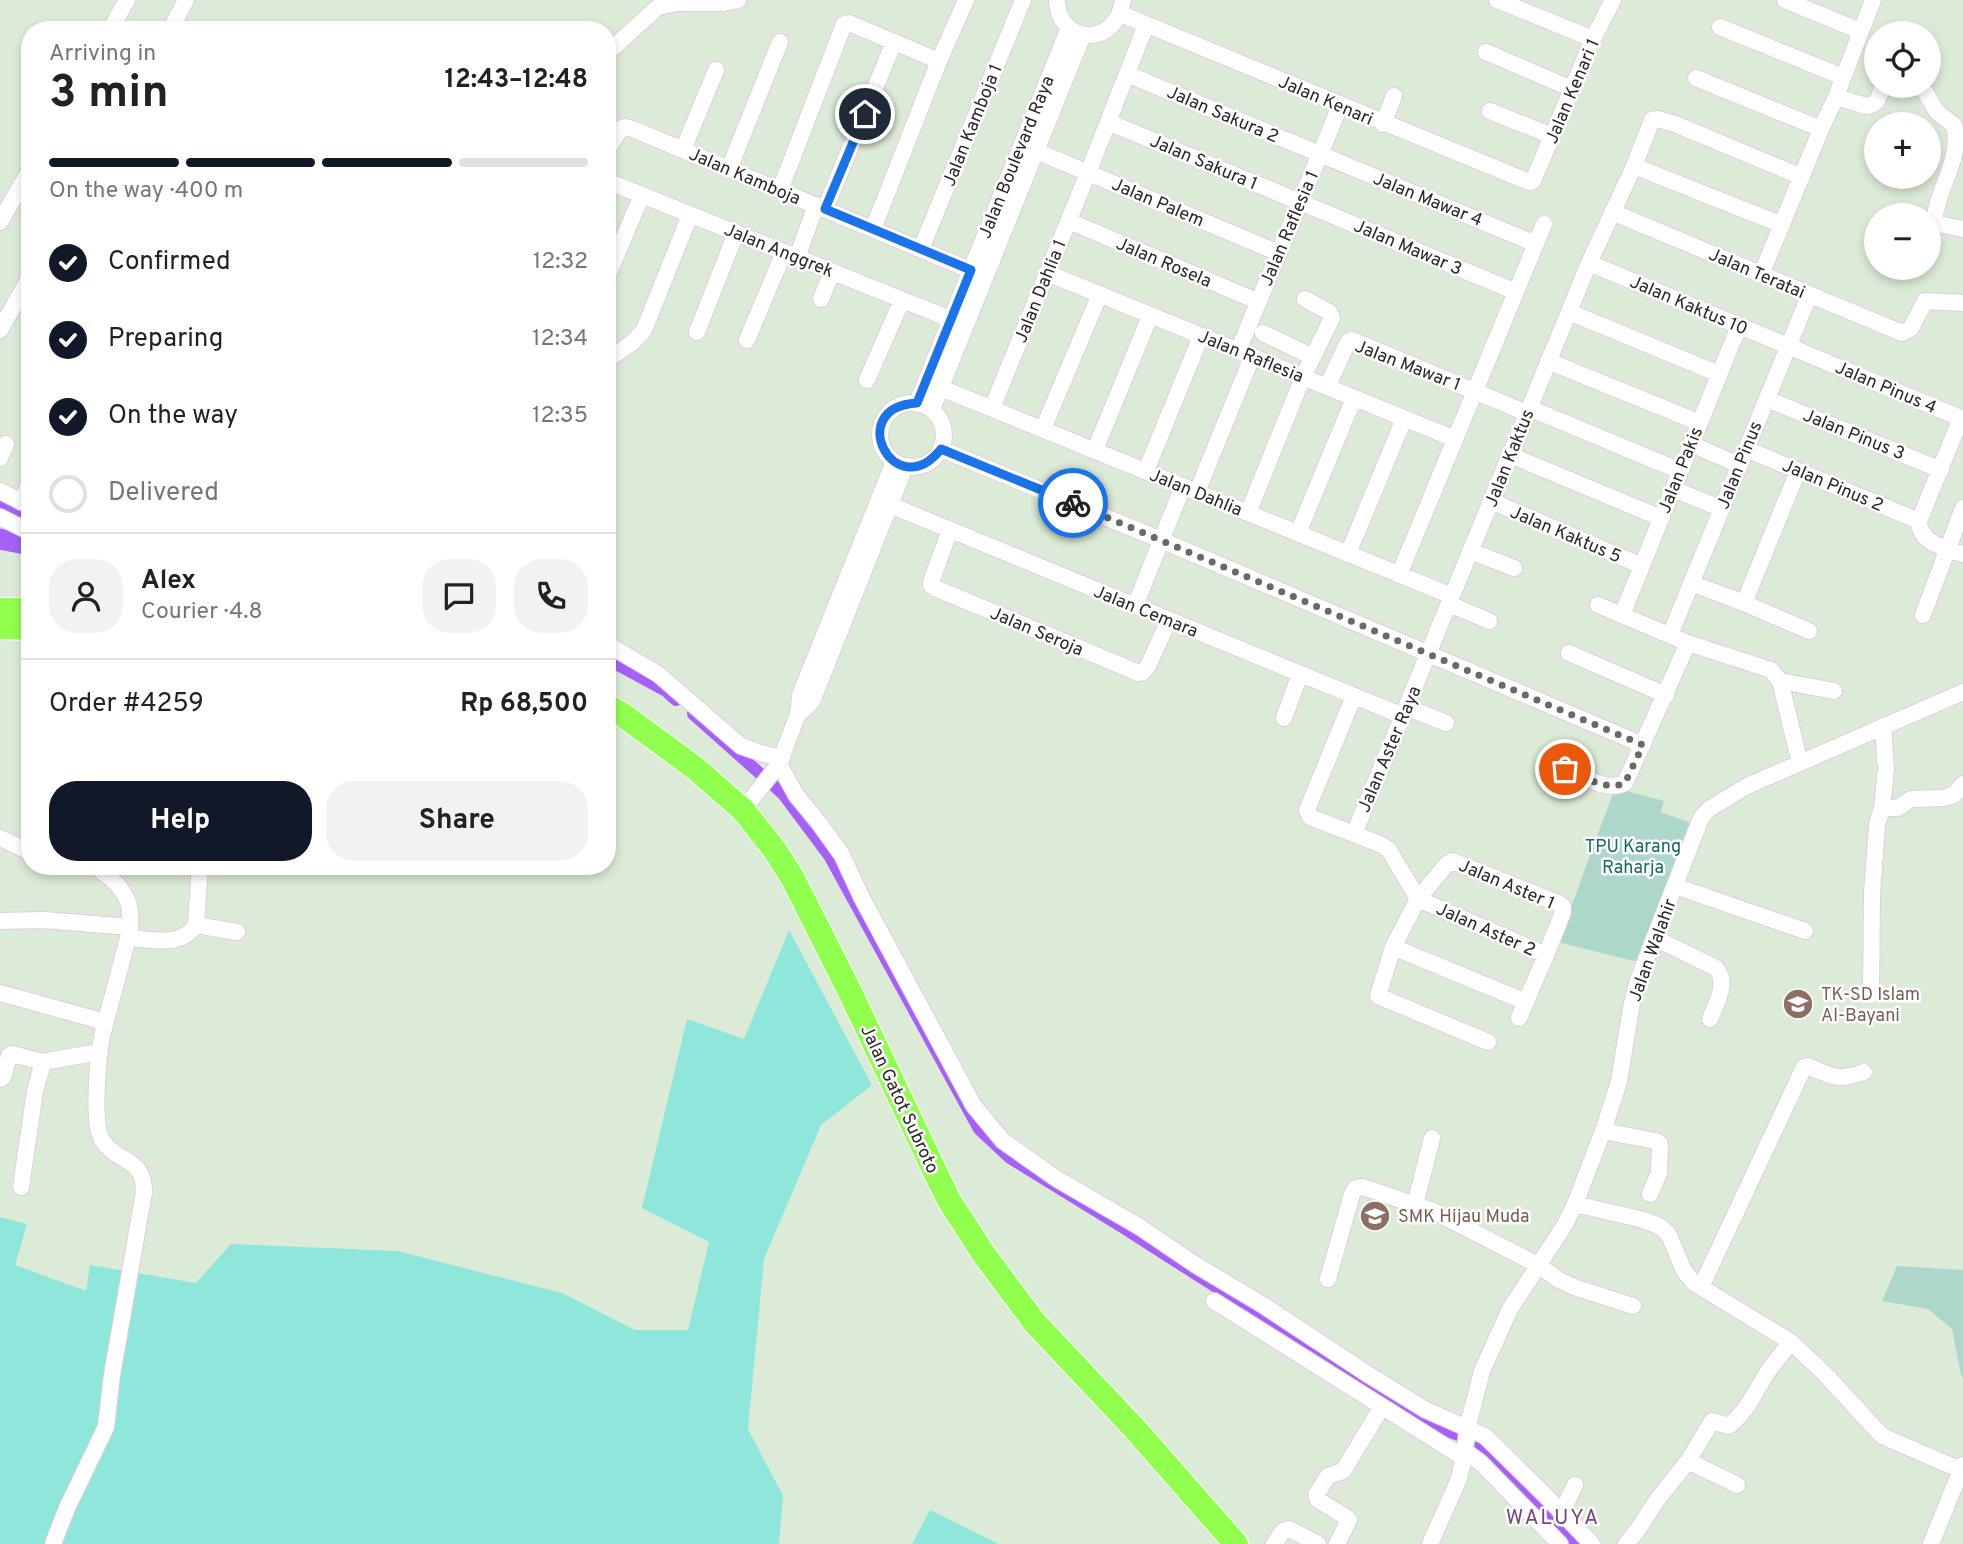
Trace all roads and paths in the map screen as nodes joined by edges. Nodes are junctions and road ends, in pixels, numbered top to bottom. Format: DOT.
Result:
graph roads {
  1 [pos="127,0"];
  2 [pos="186,0"];
  3 [pos="737,0"];
  4 [pos="966,0"];
  5 [pos="1023,0"];
  6 [pos="1057,0"];
  7 [pos="1497,0"];
  8 [pos="1613,0"];
  9 [pos="1785,0"];
  10 [pos="1869,1"];
  11 [pos="1122,7"];
  12 [pos="115,21"];
  13 [pos="175,21"];
  14 [pos="1146,25"];
  15 [pos="1720,27"];
  16 [pos="1076,31"];
  17 [pos="1860,31"];
  18 [pos="1593,39"];
  19 [pos="780,42"];
  20 [pos="894,43"];
  21 [pos="616,45"];
  22 [pos="1486,52"];
  23 [pos="939,61"];
  24 [pos="716,70"];
  25 [pos="1127,74"];
  26 [pos="1843,76"];
  27 [pos="1696,78"];
  28 [pos="1572,89"];
  29 [pos="1394,96"];
  30 [pos="1836,97"];
  31 [pos="1878,98"];
  32 [pos="1929,98"];
  33 [pos="1340,106"];
  34 [pos="1490,111"];
  35 [pos="1108,122"];
  36 [pos="1383,124"];
  37 [pos="1821,129"];
  38 [pos="616,135"];
  39 [pos="1959,135"];
  40 [pos="1552,136"];
  41 [pos="683,150"];
  42 [pos="1036,151"];
  43 [pos="1320,154"];
  44 [pos="1634,166"];
  45 [pos="729,169"];
  46 [pos="1088,173"];
  47 [pos="1802,177"];
  48 [pos="1532,182"];
  49 [pos="616,185"];
  50 [pos="21,186"];
  51 [pos="780,190"];
  52 [pos="642,195"];
  53 [pos="1300,202"];
  54 [pos="821,207"];
  55 [pos="1612,212"];
  56 [pos="690,215"];
  57 [pos="1069,221"];
  58 [pos="0,222"];
  59 [pos="1544,223"];
  60 [pos="1782,225"];
  61 [pos="873,229"];
  62 [pos="1963,229"];
  63 [pos="736,233"];
  64 [pos="616,238"];
  65 [pos="1536,244"];
  66 [pos="921,249"];
  67 [pos="1279,253"];
  68 [pos="790,255"];
  69 [pos="1589,263"];
  70 [pos="971,270"];
  71 [pos="832,272"];
  72 [pos="1047,273"];
  73 [pos="1761,275"];
  74 [pos="1516,292"];
  75 [pos="21,293"];
  76 [pos="1809,296"];
  77 [pos="821,299"];
  78 [pos="1305,299"];
  79 [pos="902,300"];
  80 [pos="1097,301"];
  81 [pos="1259,302"];
  82 [pos="1963,303"];
  83 [pos="1569,312"];
  84 [pos="950,319"];
  85 [pos="1148,321"];
  86 [pos="1739,326"];
  87 [pos="0,330"];
  88 [pos="697,332"];
  89 [pos="1262,333"];
  90 [pos="747,340"];
  91 [pos="1199,341"];
  92 [pos="1788,346"];
  93 [pos="616,354"];
  94 [pos="1245,354"];
  95 [pos="1313,357"];
  96 [pos="1548,361"];
  97 [pos="1719,374"];
  98 [pos="1303,377"];
  99 [pos="867,380"];
  100 [pos="1327,387"];
  101 [pos="941,388"];
  102 [pos="1475,391"];
  103 [pos="1354,398"];
  104 [pos="1767,399"];
  105 [pos="924,406"];
  106 [pos="992,408"];
  107 [pos="1528,411"];
  108 [pos="1404,419"];
  109 [pos="1700,423"];
  110 [pos="1043,429"];
  111 [pos="1455,439"];
  112 [pos="1691,444"];
  113 [pos="941,449"];
  114 [pos="1746,449"];
  115 [pos="1095,450"];
  116 [pos="1510,455"];
  117 [pos="899,464"];
  118 [pos="1739,465"];
  119 [pos="1941,470"];
  120 [pos="1146,471"];
  121 [pos="1680,471"];
  122 [pos="1798,471"];
  123 [pos="1190,489"];
  124 [pos="1673,489"];
  125 [pos="0,491"];
  126 [pos="1491,501"];
  127 [pos="21,502"];
  128 [pos="890,505"];
  129 [pos="1963,508"];
  130 [pos="1722,509"];
  131 [pos="1248,513"];
  132 [pos="0,517"];
  133 [pos="1661,518"];
  134 [pos="1919,522"];
  135 [pos="21,528"];
  136 [pos="950,530"];
  137 [pos="1298,533"];
  138 [pos="1161,540"];
  139 [pos="1947,549"];
  140 [pos="1470,551"];
  141 [pos="1348,554"];
  142 [pos="1963,554"];
  143 [pos="1642,566"];
  144 [pos="1514,568"];
  145 [pos="1399,575"];
  146 [pos="1691,583"];
  147 [pos="1450,600"];
  148 [pos="1744,603"];
  149 [pos="1598,605"];
  150 [pos="1135,606"];
  151 [pos="0,610"];
  152 [pos="21,610"];
  153 [pos="1622,615"];
  154 [pos="1923,615"];
  155 [pos="1169,620"];
  156 [pos="1489,621"];
  157 [pos="0,627"];
  158 [pos="21,628"];
  159 [pos="1810,631"];
  160 [pos="1670,635"];
  161 [pos="1688,643"];
  162 [pos="616,649"];
  163 [pos="1429,653"];
  164 [pos="1569,653"];
  165 [pos="1300,674"];
  166 [pos="1780,681"];
  167 [pos="1834,691"];
  168 [pos="1963,692"];
  169 [pos="1667,695"];
  170 [pos="1354,696"];
  171 [pos="616,711"];
  172 [pos="1405,712"];
  173 [pos="798,714"];
  174 [pos="1284,718"];
  175 [pos="1446,723"];
  176 [pos="1883,726"];
  177 [pos="616,730"];
  178 [pos="1643,745"];
  179 [pos="1800,762"];
  180 [pos="779,764"];
  181 [pos="1565,769"];
  182 [pos="1963,784"];
  183 [pos="1882,808"];
  184 [pos="743,810"];
  185 [pos="1354,834"];
  186 [pos="0,838"];
  187 [pos="21,848"];
  188 [pos="106,875"];
  189 [pos="199,875"];
  190 [pos="1675,886"];
  191 [pos="1418,899"];
  192 [pos="0,921"];
  193 [pos="196,925"];
  194 [pos="1805,931"];
  195 [pos="129,932"];
  196 [pos="237,932"];
  197 [pos="1655,938"];
  198 [pos="1393,947"];
  199 [pos="1546,955"];
  200 [pos="0,993"];
  201 [pos="1871,995"];
  202 [pos="1526,1002"];
  203 [pos="1519,1018"];
  204 [pos="1710,1019"];
  205 [pos="106,1022"];
  206 [pos="1488,1042"];
  207 [pos="99,1052"];
  208 [pos="43,1062"];
  209 [pos="1864,1072"];
  210 [pos="0,1079"];
  211 [pos="1604,1131"];
  212 [pos="1432,1138"];
  213 [pos="22,1187"];
  214 [pos="1650,1194"];
  215 [pos="1576,1203"];
  216 [pos="1415,1205"];
  217 [pos="1538,1265"];
  218 [pos="1328,1279"];
  219 [pos="1701,1287"];
  220 [pos="1214,1301"];
  221 [pos="1633,1306"];
  222 [pos="1791,1342"];
  223 [pos="1371,1388"];
  224 [pos="1382,1407"];
  225 [pos="1420,1420"];
  226 [pos="1466,1443"];
  227 [pos="1688,1461"];
  228 [pos="1962,1469"];
  229 [pos="1576,1485"];
  230 [pos="1737,1485"];
  231 [pos="1192,1504"];
  232 [pos="1562,1511"];
  233 [pos="53,1544"];
  234 [pos="1215,1544"];
  235 [pos="1236,1544"];
  236 [pos="1274,1544"];
  237 [pos="1318,1544"];
  238 [pos="1336,1544"];
  239 [pos="1430,1544"];
  240 [pos="1560,1544"];
  241 [pos="1592,1544"];
  242 [pos="1626,1544"];
  243 [pos="1931,1544"];
  1 -- 12 [label="street"];
  2 -- 13 [label="street"];
  3 -- 21 [label="street"];
  4 -- 23 [label="street"];
  5 -- 66 [label="street, Jalan Kamboja 1"];
  6 -- 16 [label="street"];
  7 -- 18 [label="street"];
  8 -- 18 [label="street, Jalan Kenari 1"];
  9 -- 17 [label="street"];
  10 -- 17 [label="street"];
  11 -- 14 [label="street, Jalan Kenari"];
  11 -- 16 [label="street"];
  14 -- 25 [label="street, Jalan Dahlia 1"];
  14 -- 33 [label="street, Jalan Kenari"];
  15 -- 26 [label="street"];
  16 -- 42 [label="street, Jalan Boulevard Raya"];
  16 -- 70 [label="street, Jalan Boulevard Raya"];
  17 -- 26 [label="street"];
  18 -- 28 [label="street, Jalan Kenari 1"];
  19 -- 45 [label="street"];
  20 -- 23 [label="street"];
  20 -- 51 [label="street"];
  20 -- 54 [label="street"];
  22 -- 28 [label="street"];
  23 -- 61 [label="street"];
  24 -- 41 [label="street"];
  25 -- 35 [label="street, Jalan Dahlia 1"];
  25 -- 43 [label="street, Jalan Sakura 2"];
  26 -- 30 [label="street"];
  27 -- 37 [label="street"];
  28 -- 40 [label="street, Jalan Kenari 1"];
  29 -- 36 [label="street"];
  30 -- 31 [label="street"];
  30 -- 37 [label="street"];
  32 -- 39 [label="street"];
  33 -- 36 [label="street, Jalan Kenari"];
  33 -- 43 [label="street, Jalan Raflesia 1"];
  34 -- 40 [label="street"];
  35 -- 46 [label="street, Jalan Dahlia 1"];
  35 -- 53 [label="street, Jalan Sakura 1"];
  36 -- 48 [label="street, Jalan Kenari"];
  37 -- 47 [label="street"];
  38 -- 41 [label="street, Jalan Kamboja"];
  39 -- 62 [label="street"];
  40 -- 48 [label="street, Jalan Kenari 1"];
  41 -- 45 [label="street, Jalan Kamboja"];
  42 -- 46 [label="street, Jalan Palem"];
  42 -- 101 [label="street, Jalan Boulevard Raya"];
  43 -- 53 [label="street, Jalan Raflesia 1"];
  43 -- 65 [label="street, Jalan Mawar 4"];
  44 -- 47 [label="street, Jalan Kaktus"];
  44 -- 55 [label="street, Jalan Kaktus"];
  44 -- 60 [label="street"];
  45 -- 51 [label="street, Jalan Kamboja"];
  46 -- 57 [label="street, Jalan Dahlia 1"];
  46 -- 67 [label="street, Jalan Palem"];
  47 -- 60 [label="street"];
  49 -- 52 [label="street, Jalan Anggrek"];
  50 -- 58 [label="street"];
  51 -- 54 [label="street, Jalan Kamboja"];
  52 -- 56 [label="street, Jalan Anggrek"];
  52 -- 64 [label="street"];
  53 -- 67 [label="street, Jalan Raflesia 1"];
  53 -- 74 [label="street, Jalan Mawar 3"];
  54 -- 61 [label="street, Jalan Kamboja"];
  54 -- 68 [label="street"];
  55 -- 69 [label="street, Jalan Kaktus"];
  55 -- 73 [label="street, Jalan Teratai"];
  56 -- 63 [label="street, Jalan Anggrek"];
  56 -- 93 [label="street"];
  57 -- 72 [label="street, Jalan Dahlia 1"];
  57 -- 81 [label="street, Jalan Rosela"];
  59 -- 65 [label="street"];
  60 -- 73 [label="street"];
  61 -- 66 [label="street, Jalan Kamboja"];
  63 -- 68 [label="street, Jalan Anggrek"];
  63 -- 88 [label="street"];
  65 -- 74 [label="street"];
  66 -- 70 [label="street, Jalan Kamboja"];
  67 -- 81 [label="street, Jalan Raflesia 1"];
  68 -- 71 [label="street, Jalan Anggrek"];
  68 -- 90 [label="street"];
  69 -- 83 [label="street, Jalan Kaktus"];
  69 -- 86 [label="street, Jalan Kaktus 10"];
  70 -- 84 [label="street, Jalan Boulevard Raya"];
  71 -- 77 [label="street"];
  71 -- 79 [label="street, Jalan Anggrek"];
  72 -- 94 [label="street, Jalan Raflesia"];
  72 -- 106 [label="street, Jalan Dahlia 1"];
  73 -- 76 [label="street, Jalan Teratai"];
  74 -- 102 [label="street"];
  75 -- 87 [label="street"];
  76 -- 82 [label="street, Jalan Teratai"];
  76 -- 92 [label="street, Jalan Pinus"];
  78 -- 95 [label="street"];
  79 -- 84 [label="street, Jalan Anggrek"];
  79 -- 99 [label="street"];
  80 -- 110 [label="street"];
  81 -- 94 [label="street, Jalan Raflesia 1"];
  83 -- 96 [label="street, Jalan Kaktus"];
  83 -- 97 [label="street"];
  84 -- 105 [label="street, Jalan Boulevard Raya"];
  85 -- 115 [label="street"];
  86 -- 92 [label="street, Jalan Kaktus 10"];
  86 -- 97 [label="street, Jalan Pakis"];
  89 -- 95 [label="street"];
  91 -- 120 [label="street"];
  92 -- 104 [label="street, Jalan Pinus"];
  92 -- 119 [label="street, Jalan Pinus 4"];
  94 -- 98 [label="street, Jalan Raflesia"];
  94 -- 123 [label="street, Jalan Raflesia 1"];
  95 -- 98 [label="street"];
  96 -- 107 [label="street, Jalan Kaktus"];
  96 -- 109 [label="street"];
  97 -- 109 [label="street, Jalan Pakis"];
  98 -- 100 [label="street, Jalan Raflesia"];
  98 -- 131 [label="street"];
  100 -- 102 [label="street, Jalan Mawar 1"];
  100 -- 103 [label="street, Jalan Raflesia"];
  101 -- 105 [label="street, Jalan Boulevard Raya"];
  101 -- 106 [label="street, Jalan Dahlia"];
  102 -- 107 [label="street"];
  102 -- 111 [label="street"];
  103 -- 108 [label="street, Jalan Raflesia"];
  103 -- 137 [label="street"];
  104 -- 114 [label="street, Jalan Pinus"];
  104 -- 119 [label="street, Jalan Pinus 3"];
  105 -- 113 [label="street"];
  105 -- 117 [label="street"];
  106 -- 110 [label="street, Jalan Dahlia"];
  107 -- 116 [label="street, Jalan Kaktus"];
  107 -- 121 [label="street"];
  108 -- 111 [label="street, Jalan Raflesia"];
  108 -- 141 [label="street"];
  109 -- 112 [label="street, Jalan Pakis"];
  110 -- 115 [label="street, Jalan Dahlia"];
  111 -- 145 [label="street"];
  112 -- 118 [label="street"];
  112 -- 121 [label="street, Jalan Pakis"];
  113 -- 117 [label="street"];
  113 -- 138 [label="street"];
  114 -- 118 [label="street, Jalan Pinus"];
  114 -- 122 [label="street, Jalan Pinus 2"];
  115 -- 120 [label="street, Jalan Dahlia"];
  116 -- 126 [label="street, Jalan Kaktus"];
  116 -- 133 [label="street"];
  117 -- 128 [label="street"];
  117 -- 173 [label="street"];
  118 -- 130 [label="street, Jalan Pinus"];
  119 -- 134 [label="street, Jalan Pinus 4"];
  120 -- 123 [label="street, Jalan Dahlia"];
  121 -- 124 [label="street, Jalan Pakis"];
  122 -- 134 [label="street, Jalan Pinus 2"];
  122 -- 148 [label="street"];
  123 -- 131 [label="street, Jalan Dahlia"];
  123 -- 138 [label="street, Jalan Raflesia 1"];
  124 -- 130 [label="street"];
  124 -- 133 [label="street, Jalan Pakis"];
  125 -- 127 [label="street"];
  126 -- 140 [label="street, Jalan Kaktus"];
  126 -- 143 [label="street, Jalan Kaktus 5"];
  128 -- 136 [label="street, Jalan Cemara"];
  128 -- 173 [label="street"];
  129 -- 139 [label="street"];
  130 -- 146 [label="street, Jalan Pinus"];
  131 -- 137 [label="street, Jalan Dahlia"];
  132 -- 135 [label="street"];
  133 -- 143 [label="street, Jalan Pakis"];
  134 -- 139 [label="street"];
  136 -- 150 [label="street, Jalan Cemara"];
  136 -- 155 [label="street, Jalan Seroja"];
  137 -- 141 [label="street, Jalan Dahlia"];
  138 -- 150 [label="street, Jalan Raflesia 1"];
  138 -- 163 [label="street"];
  139 -- 142 [label="street"];
  139 -- 154 [label="street"];
  140 -- 144 [label="street"];
  140 -- 147 [label="street, Jalan Kaktus"];
  141 -- 145 [label="street, Jalan Dahlia"];
  143 -- 153 [label="street, Jalan Pakis"];
  145 -- 147 [label="street, Jalan Dahlia"];
  146 -- 148 [label="street"];
  146 -- 160 [label="street, Jalan Pinus"];
  147 -- 156 [label="street, Jalan Dahlia"];
  147 -- 163 [label="street, Jalan Kaktus"];
  148 -- 159 [label="street"];
  149 -- 153 [label="street"];
  150 -- 155 [label="street, Jalan Cemara"];
  151 -- 152 [label="highway"];
  153 -- 160 [label="street"];
  155 -- 165 [label="street, Jalan Cemara"];
  157 -- 158 [label="highway"];
  160 -- 161 [label="street"];
  161 -- 166 [label="street"];
  161 -- 169 [label="street"];
  162 -- 180 [label="street"];
  163 -- 172 [label="street, Jalan Aster Raya"];
  163 -- 178 [label="street"];
  164 -- 169 [label="street"];
  165 -- 170 [label="street, Jalan Cemara"];
  165 -- 174 [label="street"];
  166 -- 167 [label="street"];
  166 -- 179 [label="street"];
  168 -- 176 [label="street, Jalan Walahir"];
  169 -- 178 [label="street"];
  170 -- 172 [label="street, Jalan Cemara"];
  170 -- 185 [label="street"];
  171 -- 184 [label="highway, Jalan Gatot Subroto"];
  172 -- 175 [label="street, Jalan Cemara"];
  172 -- 185 [label="street, Jalan Aster Raya"];
  173 -- 180 [label="street"];
  176 -- 179 [label="street, Jalan Walahir"];
  176 -- 183 [label="street"];
  177 -- 231 [label="highway, Jalan Gatot Subroto"];
  178 -- 181 [label="street"];
  179 -- 190 [label="street, Jalan Walahir"];
  180 -- 184 [label="street"];
  180 -- 223 [label="street"];
  182 -- 183 [label="street"];
  183 -- 201 [label="street"];
  184 -- 231 [label="highway, Jalan Gatot Subroto"];
  185 -- 191 [label="street, Jalan Aster Raya"];
  186 -- 187 [label="street"];
  188 -- 195 [label="street"];
  189 -- 193 [label="street"];
  190 -- 194 [label="street"];
  190 -- 197 [label="street, Jalan Walahir"];
  191 -- 198 [label="street"];
  191 -- 199 [label="street, Jalan Aster 2"];
  191 -- 199 [label="street, Jalan Aster 1"];
  192 -- 195 [label="street"];
  193 -- 195 [label="street"];
  193 -- 196 [label="street"];
  195 -- 205 [label="street"];
  197 -- 204 [label="street"];
  197 -- 211 [label="street, Jalan Walahir"];
  198 -- 202 [label="street"];
  198 -- 206 [label="street"];
  199 -- 202 [label="street, Jalan Aster 2"];
  200 -- 205 [label="street"];
  202 -- 203 [label="street, Jalan Aster 2"];
  205 -- 207 [label="street"];
  207 -- 208 [label="street"];
  207 -- 233 [label="street"];
  208 -- 210 [label="street"];
  208 -- 213 [label="street"];
  209 -- 219 [label="street"];
  211 -- 214 [label="street"];
  211 -- 215 [label="street, Jalan Walahir"];
  212 -- 216 [label="street"];
  215 -- 217 [label="street, Jalan Walahir"];
  215 -- 219 [label="street"];
  216 -- 217 [label="street"];
  216 -- 218 [label="street"];
  217 -- 221 [label="street"];
  217 -- 226 [label="street, Jalan Walahir"];
  219 -- 222 [label="street"];
  220 -- 223 [label="street"];
  222 -- 227 [label="street"];
  222 -- 228 [label="street"];
  223 -- 224 [label="street"];
  223 -- 225 [label="street"];
  224 -- 225 [label="street"];
  224 -- 238 [label="street"];
  225 -- 226 [label="street"];
  225 -- 226 [label="street"];
  226 -- 232 [label="street"];
  226 -- 239 [label="street, Jalan Walahir"];
  226 -- 240 [label="street"];
  227 -- 230 [label="street"];
  227 -- 242 [label="street"];
  228 -- 243 [label="street"];
  229 -- 232 [label="street"];
  231 -- 234 [label="highway"];
  231 -- 235 [label="highway"];
  232 -- 241 [label="street"];
  236 -- 237 [label="street"];
}
